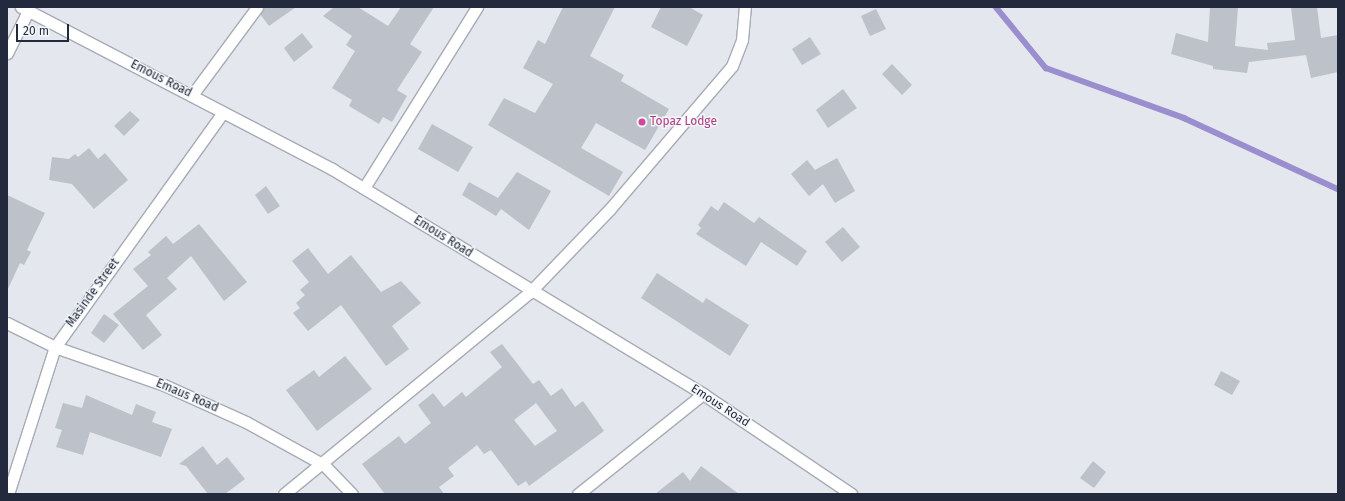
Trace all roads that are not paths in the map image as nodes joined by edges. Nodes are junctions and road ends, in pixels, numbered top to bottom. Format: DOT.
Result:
graph roads {
  1 [pos="257,7"];
  2 [pos="477,7"];
  3 [pos="744,7"];
  4 [pos="24,9"];
  5 [pos="7,53"];
  6 [pos="192,95"];
  7 [pos="222,114"];
  8 [pos="364,188"];
  9 [pos="530,292"];
  10 [pos="7,323"];
  11 [pos="55,347"];
  12 [pos="704,394"];
  13 [pos="324,465"];
  14 [pos="8,494"];
  15 [pos="284,494"];
  16 [pos="352,494"];
  17 [pos="578,494"];
  18 [pos="851,494"];
  1 -- 6 [label="street"];
  2 -- 8 [label="street"];
  3 -- 9 [label="street"];
  4 -- 5 [label="street"];
  4 -- 6 [label="street, Emous Road"];
  6 -- 7 [label="street, Emous Road"];
  7 -- 8 [label="street, Emous Road"];
  7 -- 11 [label="street, Masinde Street"];
  8 -- 9 [label="street, Emous Road"];
  9 -- 12 [label="street, Emous Road"];
  9 -- 13 [label="street"];
  10 -- 11 [label="street, Emaus Road"];
  11 -- 13 [label="street, Emaus Road"];
  11 -- 14 [label="street, Masinde Street"];
  12 -- 17 [label="street"];
  12 -- 18 [label="street, Emous Road"];
  13 -- 15 [label="street"];
  13 -- 16 [label="street, Emaus Road"];
}
